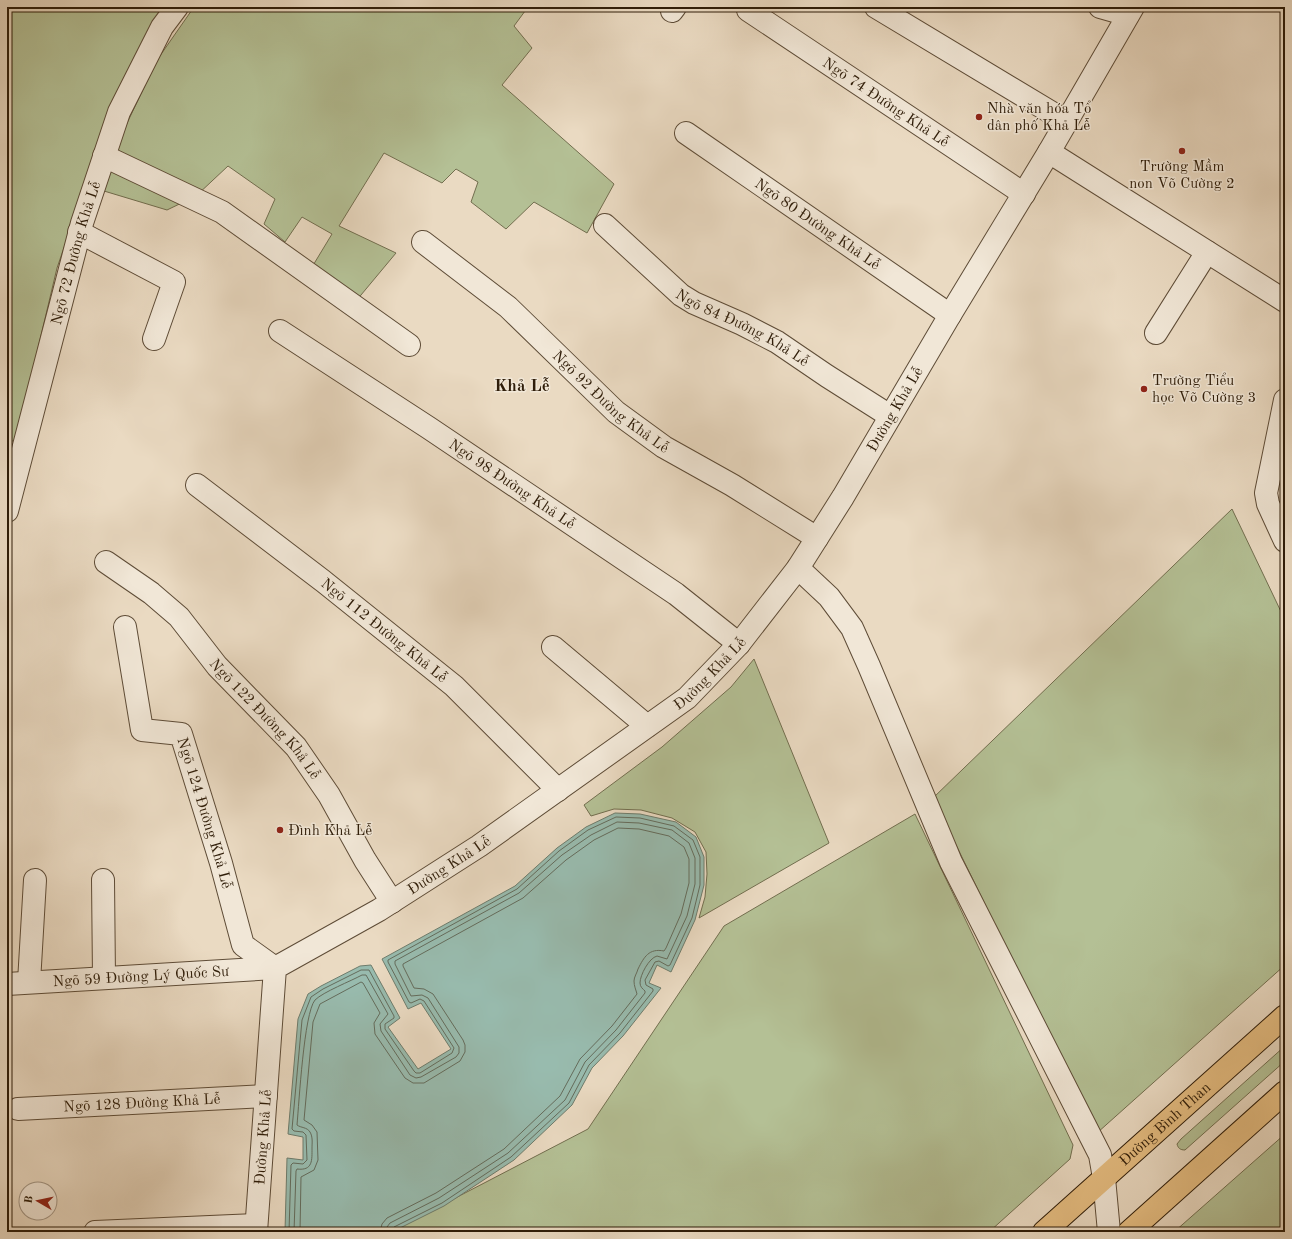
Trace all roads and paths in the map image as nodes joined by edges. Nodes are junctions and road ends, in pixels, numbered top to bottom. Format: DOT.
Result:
graph roads {
  1 [pos="177,7"];
  2 [pos="876,7"];
  3 [pos="1100,7"];
  4 [pos="748,10"];
  5 [pos="1131,11"];
  6 [pos="1067,122"];
  7 [pos="686,133"];
  8 [pos="1049,152"];
  9 [pos="104,156"];
  10 [pos="1024,194"];
  11 [pos="605,226"];
  12 [pos="79,232"];
  13 [pos="423,242"];
  14 [pos="1207,252"];
  15 [pos="1285,301"];
  16 [pos="950,315"];
  17 [pos="280,331"];
  18 [pos="1156,333"];
  19 [pos="154,339"];
  20 [pos="409,345"];
  21 [pos="1285,400"];
  22 [pos="890,416"];
  23 [pos="197,485"];
  24 [pos="1275,489"];
  25 [pos="7,511"];
  26 [pos="817,538"];
  27 [pos="1285,540"];
  28 [pos="106,562"];
  29 [pos="798,568"];
  30 [pos="125,627"];
  31 [pos="739,644"];
  32 [pos="553,647"];
  33 [pos="647,726"];
  34 [pos="558,790"];
  35 [pos="36,880"];
  36 [pos="103,880"];
  37 [pos="392,902"];
  38 [pos="276,968"];
  39 [pos="104,978"];
  40 [pos="29,982"];
  41 [pos="7,984"];
  42 [pos="1285,1016"];
  43 [pos="1285,1092"];
  44 [pos="266,1096"];
  45 [pos="18,1109"];
  46 [pos="1104,1178"];
  47 [pos="256,1228"];
  48 [pos="95,1232"];
  49 [pos="1044,1232"];
  50 [pos="1109,1232"];
  51 [pos="1129,1232"];
  1 -- 9 [label="street, Ngõ 72 Đường Khả Lễ"];
  2 -- 6 [label="street"];
  3 -- 5 [label="street"];
  4 -- 10 [label="street, Ngõ 74 Đường Khả Lễ"];
  5 -- 6 [label="street, Đường Khả Lễ"];
  6 -- 8 [label="street, Đường Khả Lễ"];
  7 -- 16 [label="street, Ngõ 80 Đường Khả Lễ"];
  8 -- 10 [label="street, Đường Khả Lễ"];
  8 -- 14 [label="street"];
  9 -- 12 [label="street, Ngõ 72 Đường Khả Lễ"];
  9 -- 20 [label="street"];
  10 -- 16 [label="street, Đường Khả Lễ"];
  11 -- 22 [label="street, Ngõ 84 Đường Khả Lễ"];
  12 -- 19 [label="street"];
  12 -- 25 [label="street, Ngõ 72 Đường Khả Lễ"];
  13 -- 26 [label="street, Ngõ 92 Đường Khả Lễ"];
  14 -- 15 [label="street"];
  14 -- 18 [label="street"];
  16 -- 22 [label="street, Đường Khả Lễ"];
  17 -- 31 [label="street, Ngõ 98 Đường Khả Lễ"];
  21 -- 24 [label="street"];
  22 -- 26 [label="street, Đường Khả Lễ"];
  23 -- 34 [label="street, Ngõ 112 Đường Khả Lễ"];
  24 -- 27 [label="street"];
  26 -- 29 [label="street, Đường Khả Lễ"];
  28 -- 37 [label="street, Ngõ 122 Đường Khả Lễ"];
  29 -- 31 [label="street, Đường Khả Lễ"];
  29 -- 46 [label="street"];
  30 -- 38 [label="street, Ngõ 124 Đường Khả Lễ"];
  31 -- 33 [label="street, Đường Khả Lễ"];
  32 -- 33 [label="street"];
  33 -- 34 [label="street, Đường Khả Lễ"];
  34 -- 37 [label="street, Đường Khả Lễ"];
  35 -- 40 [label="street"];
  36 -- 39 [label="street"];
  37 -- 38 [label="street, Đường Khả Lễ"];
  38 -- 39 [label="street, Ngõ 59 Đường Lý Quốc Sư"];
  38 -- 44 [label="street, Đường Khả Lễ"];
  39 -- 40 [label="street, Ngõ 59 Đường Lý Quốc Sư"];
  40 -- 41 [label="street, Ngõ 59 Đường Lý Quốc Sư"];
  42 -- 46 [label="main road, Đường Bình Than"];
  43 -- 51 [label="main road"];
  44 -- 45 [label="street, Ngõ 128 Đường Khả Lễ"];
  44 -- 47 [label="street, Đường Khả Lễ"];
  46 -- 49 [label="main road, Đường Bình Than"];
  46 -- 50 [label="street"];
  47 -- 48 [label="street"];
}
